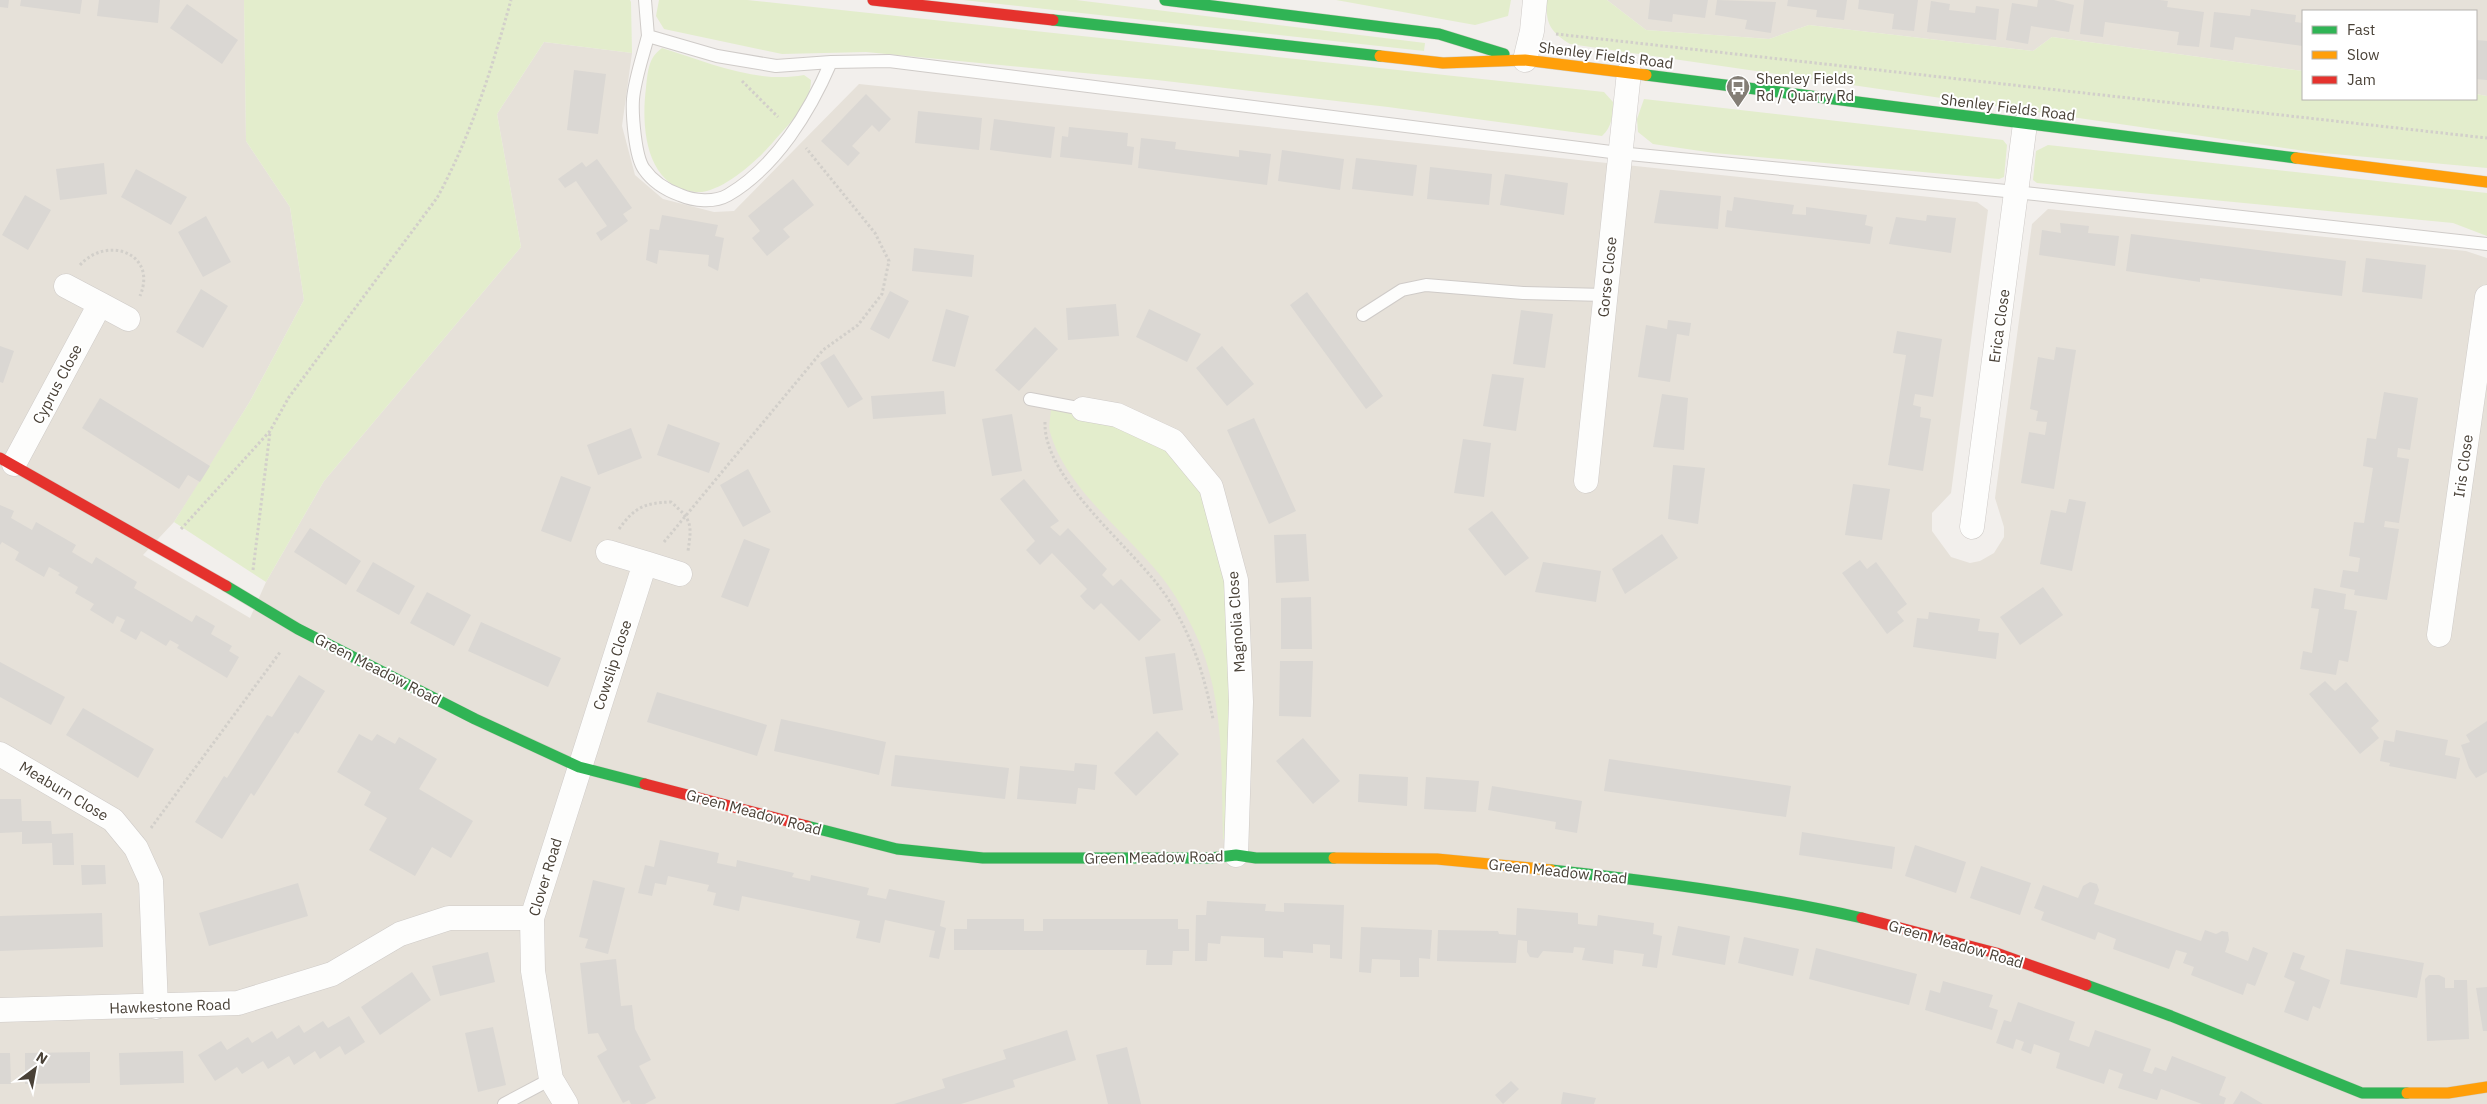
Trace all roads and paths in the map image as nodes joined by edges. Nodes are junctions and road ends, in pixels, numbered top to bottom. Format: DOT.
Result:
graph roads {
  1 [pos="511,0"];
  2 [pos="645,0"];
  3 [pos="873,0"];
  4 [pos="1166,0"];
  5 [pos="1536,0"];
  6 [pos="1532,31"];
  7 [pos="648,36"];
  8 [pos="717,56"];
  9 [pos="1525,60"];
  10 [pos="831,62"];
  11 [pos="1629,72"];
  12 [pos="2025,124"];
  13 [pos="792,131"];
  14 [pos="2487,138"];
  15 [pos="1619,154"];
  16 [pos="2487,182"];
  17 [pos="2016,192"];
  18 [pos="2487,244"];
  19 [pos="66,286"];
  20 [pos="1605,295"];
  21 [pos="2487,297"];
  22 [pos="100,304"];
  23 [pos="1363,315"];
  24 [pos="128,319"];
  25 [pos="1030,399"];
  26 [pos="1050,402"];
  27 [pos="1084,409"];
  28 [pos="270,431"];
  29 [pos="7,461"];
  30 [pos="1586,481"];
  31 [pos="687,516"];
  32 [pos="1972,527"];
  33 [pos="163,548"];
  34 [pos="608,552"];
  35 [pos="645,563"];
  36 [pos="680,574"];
  37 [pos="249,599"];
  38 [pos="298,629"];
  39 [pos="2439,635"];
  40 [pos="1214,720"];
  41 [pos="0,754"];
  42 [pos="579,767"];
  43 [pos="136,848"];
  44 [pos="1236,855"];
  45 [pos="532,918"];
  46 [pos="156,1007"];
  47 [pos="0,1010"];
  48 [pos="551,1079"];
  49 [pos="2487,1087"];
  50 [pos="2367,1099"];
  51 [pos="504,1104"];
  52 [pos="566,1104"];
  1 -- 28 [label="path"];
  2 -- 7 [label="lane"];
  3 -- 9 [label="street, Shenley Fields Road"];
  4 -- 9 [label="street, Shenley Fields Road"];
  5 -- 6 [label="street"];
  6 -- 9 [label="street"];
  6 -- 14 [label="path"];
  7 -- 8 [label="lane"];
  7 -- 13 [label="lane"];
  8 -- 10 [label="lane"];
  8 -- 13 [label="path"];
  9 -- 11 [label="street, Shenley Fields Road"];
  10 -- 13 [label="lane"];
  10 -- 15 [label="lane"];
  11 -- 12 [label="street, Shenley Fields Road"];
  11 -- 15 [label="street, Gorse Close"];
  12 -- 16 [label="street, Shenley Fields Road"];
  12 -- 17 [label="street, Erica Close"];
  13 -- 31 [label="path"];
  15 -- 17 [label="lane"];
  15 -- 20 [label="street, Gorse Close"];
  17 -- 18 [label="lane"];
  17 -- 32 [label="street, Erica Close"];
  19 -- 22 [label="street"];
  19 -- 24 [label="path"];
  20 -- 23 [label="lane"];
  20 -- 30 [label="street, Gorse Close"];
  21 -- 39 [label="street, Iris Close"];
  22 -- 24 [label="street"];
  22 -- 29 [label="street, Cyprus Close"];
  25 -- 26 [label="lane"];
  26 -- 27 [label="lane"];
  26 -- 40 [label="path"];
  27 -- 44 [label="street, Magnolia Close"];
  28 -- 33 [label="path"];
  28 -- 37 [label="path"];
  29 -- 33 [label="street, Green Meadow Road"];
  31 -- 34 [label="path"];
  31 -- 35 [label="path"];
  31 -- 36 [label="path"];
  33 -- 37 [label="street, Green Meadow Road"];
  34 -- 35 [label="street"];
  35 -- 36 [label="street"];
  35 -- 42 [label="street, Cowslip Close"];
  37 -- 38 [label="street, Green Meadow Road"];
  38 -- 42 [label="street, Green Meadow Road"];
  38 -- 43 [label="path"];
  41 -- 43 [label="street, Meaburn Close"];
  42 -- 44 [label="street, Green Meadow Road"];
  42 -- 45 [label="street, Clover Road"];
  43 -- 46 [label="street, Meaburn Close"];
  44 -- 50 [label="street, Green Meadow Road"];
  45 -- 46 [label="street, Hawkestone Road"];
  45 -- 48 [label="street, Clover Road"];
  46 -- 47 [label="street, Hawkestone Road"];
  48 -- 51 [label="lane"];
  48 -- 52 [label="street, Clover Road"];
  49 -- 50 [label="street, Green Meadow Road"];
}
